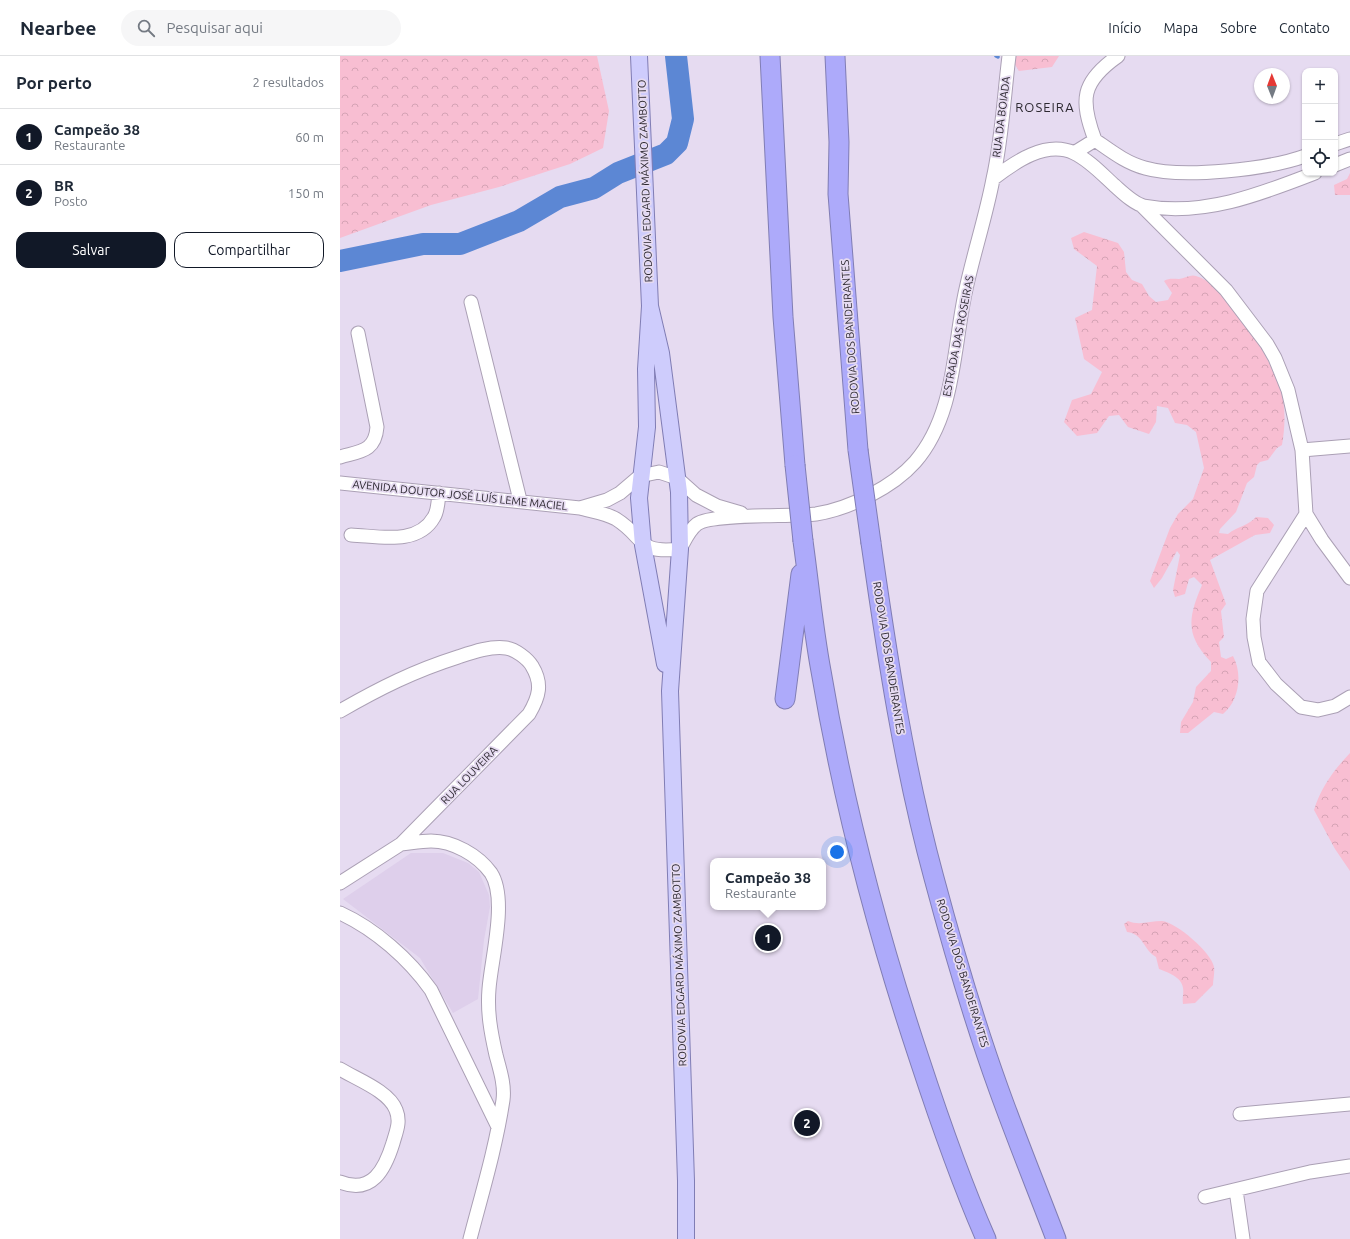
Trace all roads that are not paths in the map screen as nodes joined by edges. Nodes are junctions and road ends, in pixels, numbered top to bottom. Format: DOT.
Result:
graph roads {
  1 [pos="639,56"];
  2 [pos="770,56"];
  3 [pos="835,56"];
  4 [pos="1009,56"];
  5 [pos="1118,56"];
  6 [pos="1350,139"];
  7 [pos="1095,140"];
  8 [pos="1338,143"];
  9 [pos="1074,153"];
  10 [pos="1302,157"];
  11 [pos="1350,160"];
  12 [pos="1338,164"];
  13 [pos="1307,176"];
  14 [pos="994,178"];
  15 [pos="1142,206"];
  16 [pos="470,302"];
  17 [pos="650,306"];
  18 [pos="358,333"];
  19 [pos="1350,446"];
  20 [pos="1302,450"];
  21 [pos="340,457"];
  22 [pos="640,476"];
  23 [pos="677,478"];
  24 [pos="340,483"];
  25 [pos="439,493"];
  26 [pos="520,500"];
  27 [pos="580,508"];
  28 [pos="1306,514"];
  29 [pos="758,517"];
  30 [pos="351,535"];
  31 [pos="804,544"];
  32 [pos="643,545"];
  33 [pos="680,549"];
  34 [pos="1350,578"];
  35 [pos="670,691"];
  36 [pos="1350,697"];
  37 [pos="786,699"];
  38 [pos="340,711"];
  39 [pos="401,844"];
  40 [pos="340,883"];
  41 [pos="340,913"];
  42 [pos="340,1069"];
  43 [pos="1350,1104"];
  44 [pos="1240,1114"];
  45 [pos="498,1127"];
  46 [pos="1350,1166"];
  47 [pos="340,1182"];
  48 [pos="1236,1190"];
  49 [pos="1205,1197"];
  50 [pos="470,1239"];
  51 [pos="686,1239"];
  52 [pos="986,1239"];
  53 [pos="1056,1239"];
  54 [pos="1243,1239"];
  1 -- 17 [label="main road, RODOVIA EDGARD MÁXIMO ZAMBOTTO"];
  2 -- 31 [label="highway, bridge"];
  3 -- 53 [label="highway, RODOVIA DOS BANDEIRANTES, bridge"];
  4 -- 14 [label="street, RUA DA BOIADA"];
  5 -- 7 [label="street"];
  6 -- 8 [label="street"];
  7 -- 9 [label="street"];
  7 -- 10 [label="street"];
  9 -- 14 [label="street"];
  9 -- 15 [label="street"];
  11 -- 12 [label="street"];
  13 -- 15 [label="street"];
  14 -- 29 [label="street, ESTRADA DAS ROSEIRAS"];
  15 -- 20 [label="street"];
  16 -- 26 [label="street"];
  17 -- 22 [label="main road, RODOVIA EDGARD MÁXIMO ZAMBOTTO"];
  17 -- 23 [label="main road, RODOVIA EDGARD MÁXIMO ZAMBOTTO"];
  18 -- 21 [label="street"];
  19 -- 20 [label="street"];
  20 -- 28 [label="street"];
  22 -- 23 [label="street"];
  22 -- 27 [label="street, AVENIDA DOUTOR JOSÉ LUÍS LEME MACIEL"];
  22 -- 32 [label="main road, RODOVIA EDGARD MÁXIMO ZAMBOTTO"];
  23 -- 29 [label="street, ESTRADA DAS ROSEIRAS"];
  23 -- 33 [label="main road, RODOVIA EDGARD MÁXIMO ZAMBOTTO"];
  24 -- 25 [label="street, AVENIDA DOUTOR JOSÉ LUÍS LEME MACIEL"];
  25 -- 26 [label="street, AVENIDA DOUTOR JOSÉ LUÍS LEME MACIEL"];
  25 -- 30 [label="street"];
  26 -- 27 [label="street, AVENIDA DOUTOR JOSÉ LUÍS LEME MACIEL"];
  27 -- 32 [label="street, AVENIDA DOUTOR JOSÉ LUÍS LEME MACIEL"];
  28 -- 34 [label="street"];
  28 -- 36 [label="street"];
  29 -- 33 [label="street, ESTRADA DAS ROSEIRAS"];
  31 -- 37 [label="highway"];
  31 -- 52 [label="highway"];
  32 -- 33 [label="street"];
  32 -- 35 [label="main road, RODOVIA EDGARD MÁXIMO ZAMBOTTO"];
  33 -- 35 [label="main road, RODOVIA EDGARD MÁXIMO ZAMBOTTO"];
  35 -- 51 [label="main road, RODOVIA EDGARD MÁXIMO ZAMBOTTO"];
  38 -- 39 [label="street, RUA LOUVEIRA"];
  39 -- 40 [label="street, RUA LOUVEIRA"];
  39 -- 45 [label="street"];
  41 -- 45 [label="street"];
  42 -- 47 [label="street"];
  43 -- 44 [label="street"];
  45 -- 50 [label="street"];
  46 -- 48 [label="street"];
  48 -- 49 [label="street"];
  48 -- 54 [label="street"];
}
